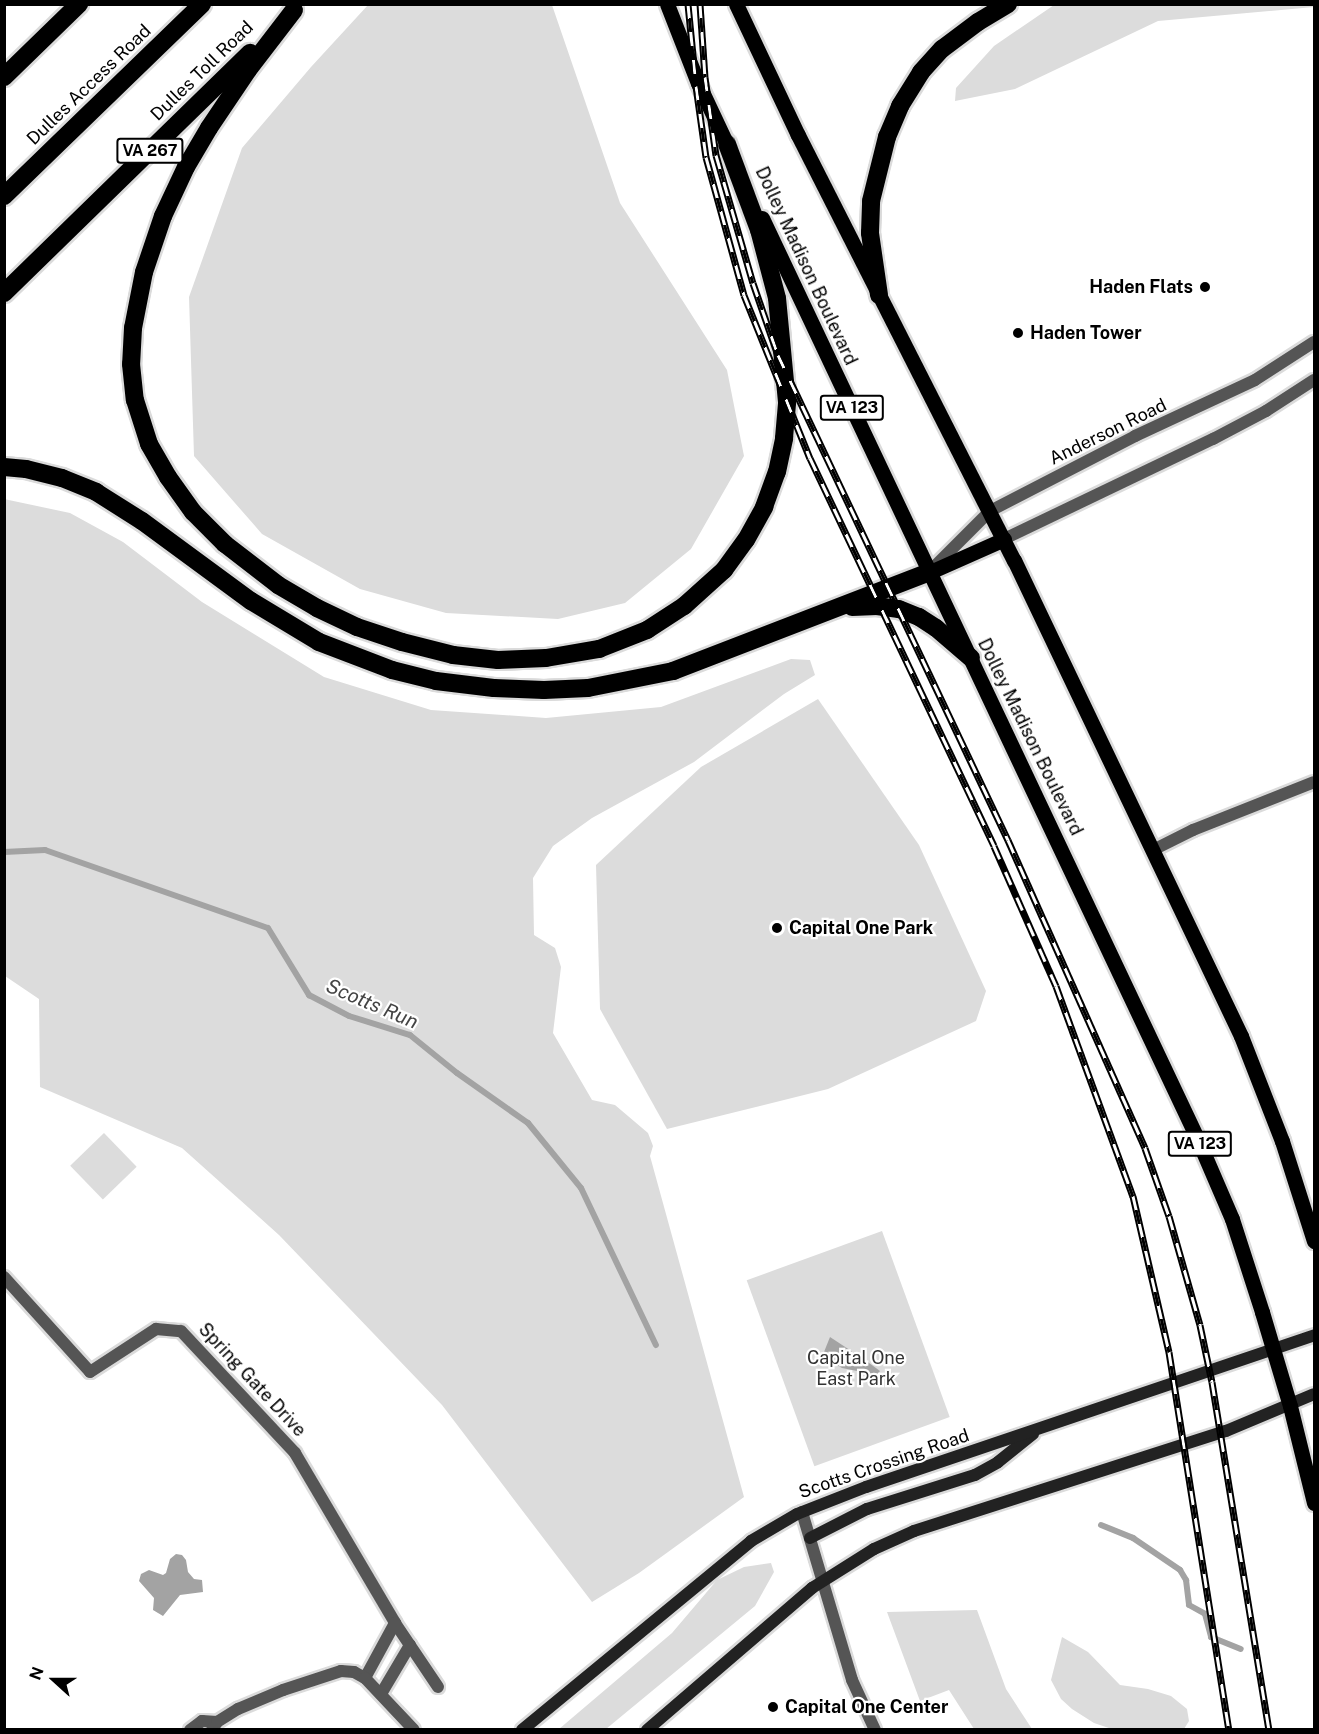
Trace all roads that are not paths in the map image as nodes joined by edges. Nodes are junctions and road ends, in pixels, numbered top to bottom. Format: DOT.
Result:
graph roads {
  1 [pos="79,4"];
  2 [pos="202,4"];
  3 [pos="667,4"];
  4 [pos="736,4"];
  5 [pos="1008,4"];
  6 [pos="297,7"];
  7 [pos="4,77"];
  8 [pos="728,144"];
  9 [pos="4,195"];
  10 [pos="4,292"];
  11 [pos="879,295"];
  12 [pos="1314,342"];
  13 [pos="1314,380"];
  14 [pos="4,467"];
  15 [pos="990,512"];
  16 [pos="1004,539"];
  17 [pos="930,572"];
  18 [pos="826,611"];
  19 [pos="971,658"];
  20 [pos="1314,782"];
  21 [pos="1153,850"];
  22 [pos="1314,1241"];
  23 [pos="4,1277"];
  24 [pos="1314,1335"];
  25 [pos="1274,1350"];
  26 [pos="1314,1394"];
  27 [pos="1290,1406"];
  28 [pos="1039,1430"];
  29 [pos="1314,1503"];
  30 [pos="802,1512"];
  31 [pos="810,1538"];
  32 [pos="823,1579"];
  33 [pos="395,1623"];
  34 [pos="410,1645"];
  35 [pos="366,1678"];
  36 [pos="438,1687"];
  37 [pos="381,1694"];
  38 [pos="214,1726"];
  39 [pos="190,1730"];
  40 [pos="414,1730"];
  41 [pos="522,1730"];
  42 [pos="647,1730"];
  43 [pos="875,1730"];
  1 -- 7 [label="highway"];
  2 -- 9 [label="highway, Dulles Access Road"];
  3 -- 8 [label="main road, Dolley Madison Boulevard / VA 123"];
  4 -- 11 [label="main road"];
  5 -- 11 [label="highway"];
  6 -- 8 [label="highway"];
  6 -- 10 [label="highway, Dulles Toll Road / VA 267"];
  8 -- 17 [label="main road, Dolley Madison Boulevard / VA 123"];
  11 -- 15 [label="main road"];
  12 -- 15 [label="street, Anderson Road"];
  13 -- 16 [label="street"];
  14 -- 18 [label="highway"];
  15 -- 16 [label="main road"];
  15 -- 17 [label="street, Anderson Road"];
  16 -- 17 [label="main road"];
  16 -- 21 [label="main road"];
  17 -- 18 [label="highway"];
  17 -- 19 [label="main road, Dolley Madison Boulevard / VA 123"];
  18 -- 19 [label="highway"];
  19 -- 25 [label="main road, Dolley Madison Boulevard / VA 123"];
  20 -- 21 [label="street"];
  21 -- 22 [label="main road"];
  23 -- 33 [label="street, Spring Gate Drive"];
  24 -- 25 [label="main road, Scotts Crossing Road"];
  25 -- 27 [label="main road, Dolley Madison Boulevard / VA 123"];
  25 -- 28 [label="main road, Scotts Crossing Road"];
  26 -- 27 [label="main road"];
  27 -- 29 [label="main road, Dolley Madison Boulevard / VA 123"];
  27 -- 32 [label="main road"];
  28 -- 30 [label="main road, Scotts Crossing Road"];
  28 -- 31 [label="main road"];
  30 -- 31 [label="street"];
  30 -- 41 [label="main road, Scotts Crossing Road"];
  31 -- 32 [label="street"];
  32 -- 42 [label="main road"];
  32 -- 43 [label="street"];
  33 -- 34 [label="street, Spring Gate Drive"];
  33 -- 35 [label="street"];
  34 -- 36 [label="street, Spring Gate Drive"];
  34 -- 37 [label="street"];
  35 -- 37 [label="street"];
  35 -- 38 [label="street"];
  37 -- 40 [label="street"];
  38 -- 39 [label="street"];
}
